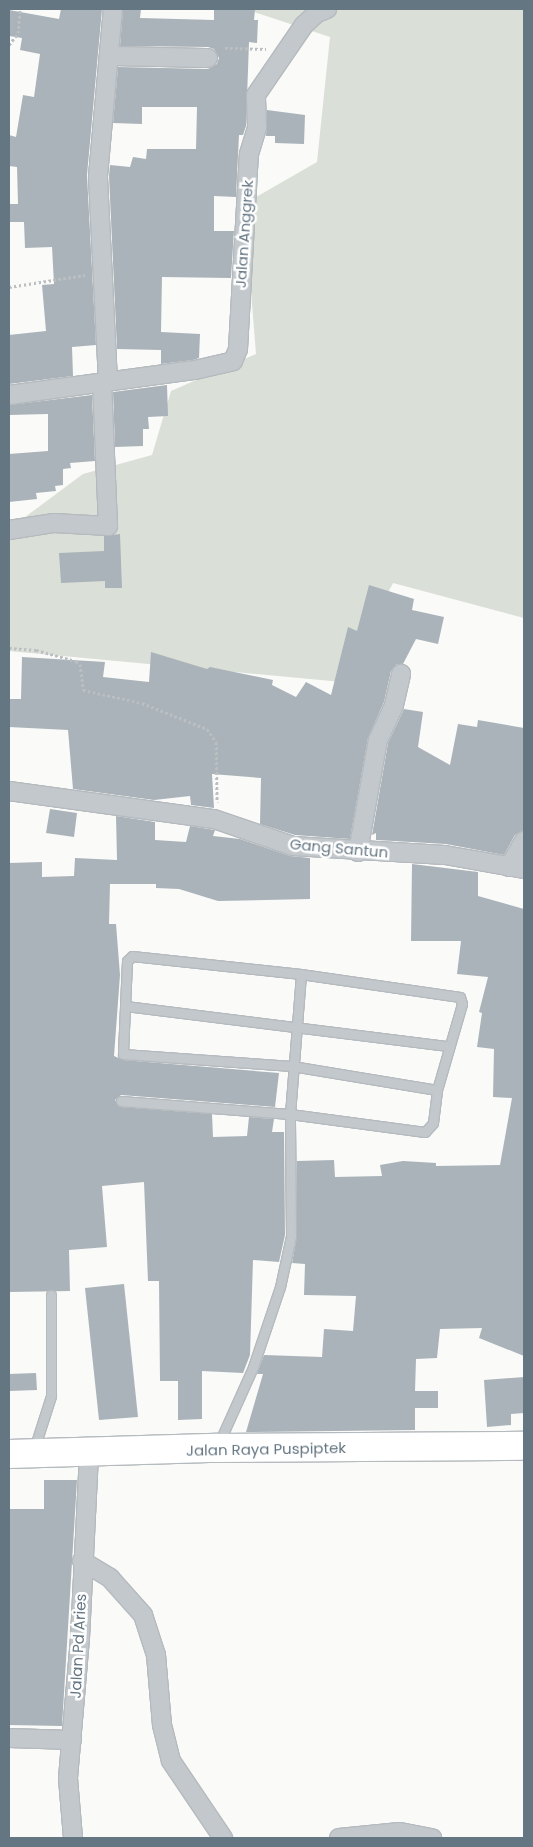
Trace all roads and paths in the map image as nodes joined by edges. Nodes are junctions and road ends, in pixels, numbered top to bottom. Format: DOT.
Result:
graph roads {
  1 [pos="20,9"];
  2 [pos="113,9"];
  3 [pos="327,9"];
  4 [pos="9,46"];
  5 [pos="110,56"];
  6 [pos="208,58"];
  7 [pos="279,58"];
  8 [pos="102,267"];
  9 [pos="9,287"];
  10 [pos="105,383"];
  11 [pos="9,394"];
  12 [pos="9,530"];
  13 [pos="9,648"];
  14 [pos="402,674"];
  15 [pos="9,791"];
  16 [pos="218,820"];
  17 [pos="524,842"];
  18 [pos="358,852"];
  19 [pos="517,868"];
  20 [pos="301,974"];
  21 [pos="126,1006"];
  22 [pos="296,1025"];
  23 [pos="448,1046"];
  24 [pos="292,1066"];
  25 [pos="437,1090"];
  26 [pos="122,1101"];
  27 [pos="290,1114"];
  28 [pos="51,1295"];
  29 [pos="524,1446"];
  30 [pos="216,1448"];
  31 [pos="20,1454"];
  32 [pos="89,1454"];
  33 [pos="82,1561"];
  34 [pos="9,1738"];
  35 [pos="72,1740"];
  36 [pos="73,1838"];
  37 [pos="223,1838"];
  38 [pos="339,1838"];
  39 [pos="432,1838"];
  1 -- 4 [label="path"];
  2 -- 5 [label="street"];
  3 -- 7 [label="street, Jalan Anggrek"];
  5 -- 6 [label="street"];
  5 -- 8 [label="street"];
  6 -- 7 [label="path"];
  7 -- 10 [label="street, Jalan Anggrek"];
  8 -- 9 [label="path"];
  8 -- 10 [label="street"];
  10 -- 11 [label="street"];
  10 -- 12 [label="street"];
  13 -- 16 [label="path"];
  14 -- 18 [label="street"];
  15 -- 16 [label="street, Gang Santun"];
  16 -- 18 [label="street, Gang Santun"];
  17 -- 19 [label="street"];
  18 -- 19 [label="street, Gang Santun"];
  20 -- 21 [label="lane"];
  20 -- 22 [label="lane"];
  20 -- 23 [label="lane"];
  21 -- 22 [label="lane"];
  21 -- 24 [label="lane"];
  22 -- 23 [label="lane"];
  22 -- 24 [label="lane"];
  23 -- 25 [label="lane"];
  24 -- 25 [label="lane"];
  24 -- 27 [label="lane"];
  25 -- 27 [label="lane"];
  26 -- 27 [label="lane"];
  27 -- 30 [label="lane"];
  28 -- 31 [label="lane"];
  29 -- 30 [label="main road, Jalan Raya Puspiptek"];
  30 -- 32 [label="main road, Jalan Raya Puspiptek"];
  31 -- 32 [label="main road, Jalan Raya Puspiptek"];
  32 -- 33 [label="street, Jalan Pd Aries"];
  33 -- 35 [label="street, Jalan Pd Aries"];
  33 -- 37 [label="street"];
  34 -- 35 [label="street"];
  35 -- 36 [label="street, Jalan Pd Aries"];
  38 -- 39 [label="street"];
}
